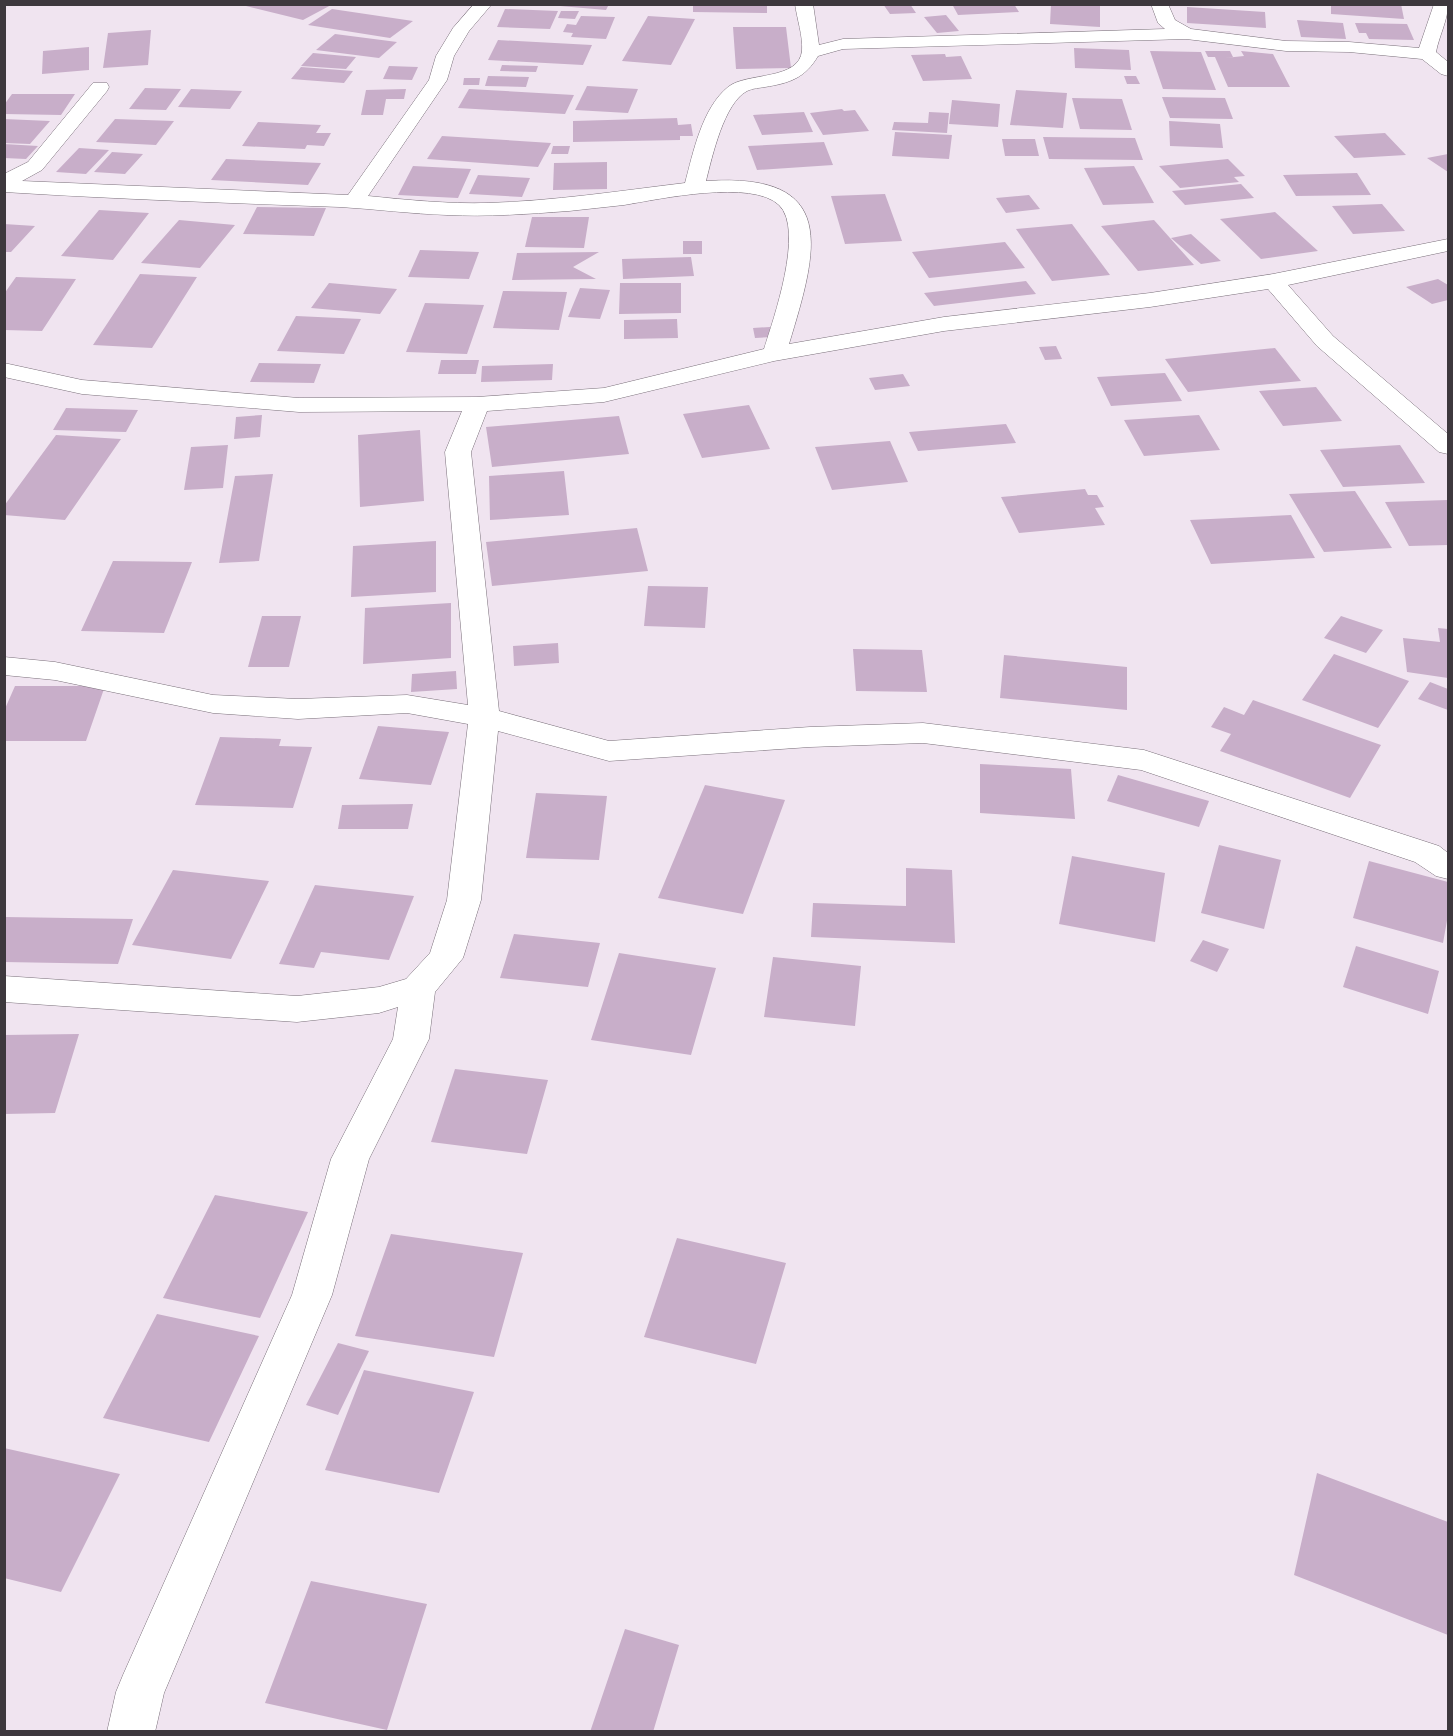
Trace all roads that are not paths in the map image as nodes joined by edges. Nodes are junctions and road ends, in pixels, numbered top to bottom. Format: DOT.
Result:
graph roads {
  1 [pos="484,4"];
  2 [pos="804,4"];
  3 [pos="1158,4"];
  4 [pos="1443,4"];
  5 [pos="1186,34"];
  6 [pos="811,52"];
  7 [pos="1427,54"];
  8 [pos="1449,70"];
  9 [pos="100,87"];
  10 [pos="4,184"];
  11 [pos="694,188"];
  12 [pos="354,201"];
  13 [pos="1449,245"];
  14 [pos="1273,281"];
  15 [pos="774,354"];
  16 [pos="4,370"];
  17 [pos="477,404"];
  18 [pos="1449,447"];
  19 [pos="4,666"];
  20 [pos="484,717"];
  21 [pos="1449,868"];
  22 [pos="418,988"];
  23 [pos="4,989"];
  24 [pos="131,1731"];
  1 -- 12 [label="street"];
  2 -- 6 [label="street"];
  3 -- 5 [label="street"];
  4 -- 7 [label="street"];
  5 -- 6 [label="street"];
  5 -- 7 [label="street"];
  6 -- 11 [label="street"];
  7 -- 8 [label="street"];
  9 -- 10 [label="street"];
  10 -- 12 [label="street"];
  11 -- 12 [label="street"];
  11 -- 15 [label="street"];
  13 -- 14 [label="street"];
  14 -- 15 [label="street"];
  14 -- 18 [label="street"];
  15 -- 17 [label="street"];
  16 -- 17 [label="street"];
  17 -- 20 [label="street"];
  19 -- 20 [label="street"];
  20 -- 21 [label="street"];
  20 -- 22 [label="street"];
  22 -- 23 [label="street"];
  22 -- 24 [label="street"];
}
